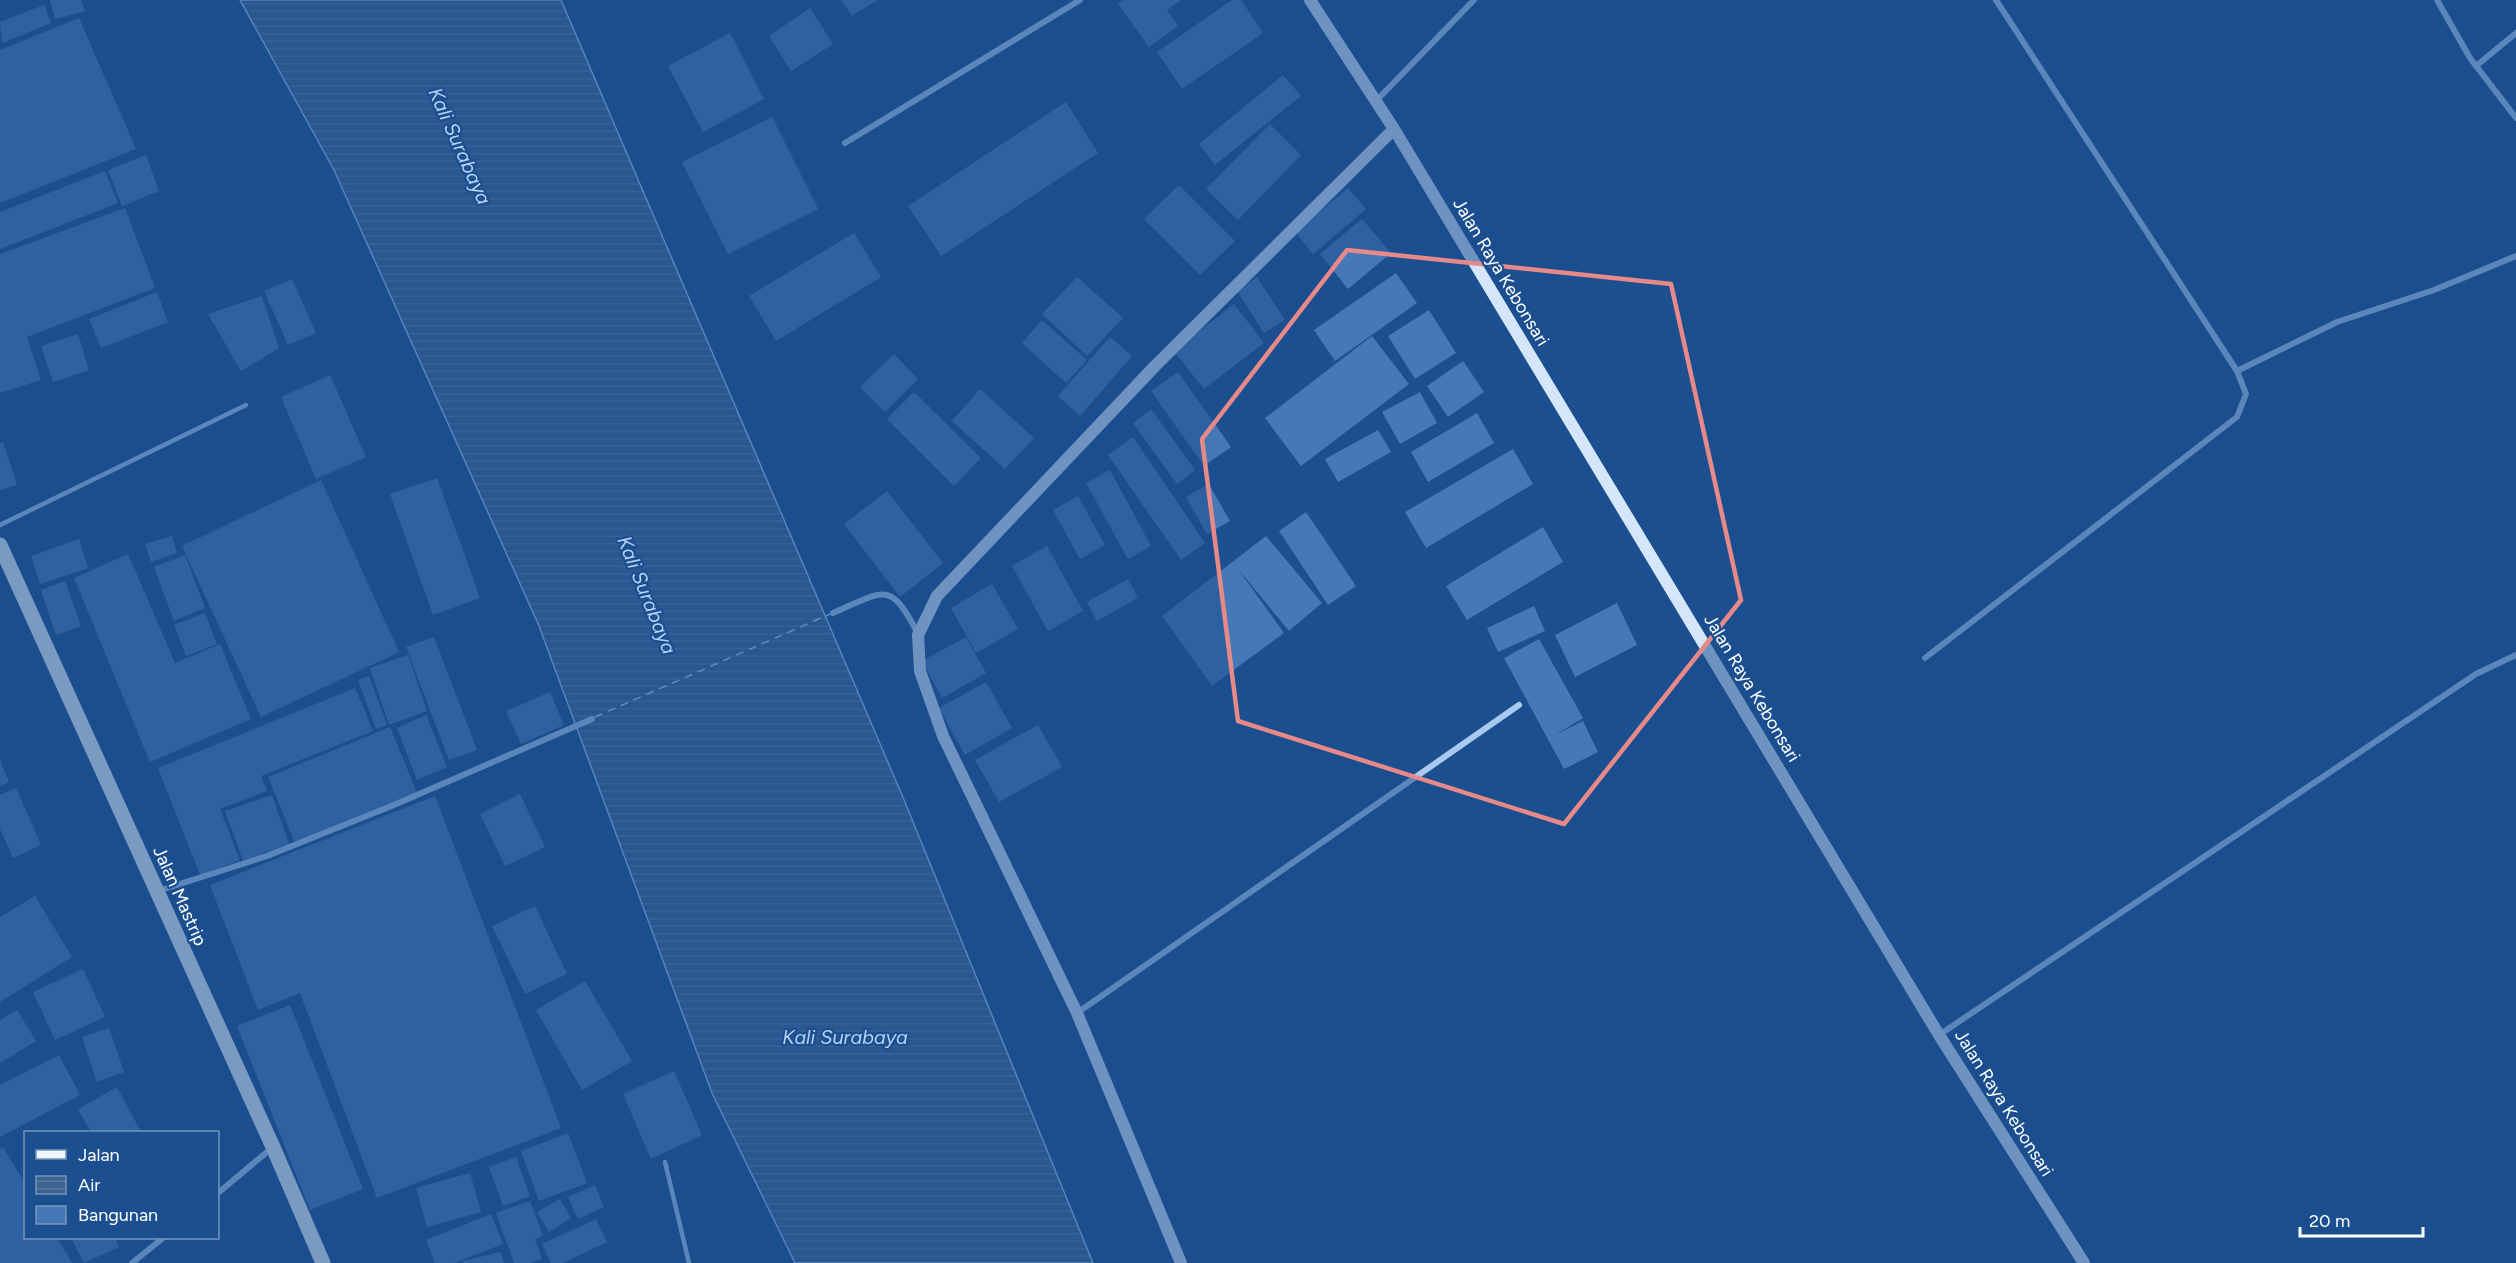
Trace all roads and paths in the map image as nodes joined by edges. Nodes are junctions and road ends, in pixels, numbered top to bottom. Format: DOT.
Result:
graph roads {
  1 [pos="1080,0"];
  2 [pos="1310,0"];
  3 [pos="1474,0"];
  4 [pos="1996,0"];
  5 [pos="2437,0"];
  6 [pos="2516,33"];
  7 [pos="2476,66"];
  8 [pos="1376,101"];
  9 [pos="2516,118"];
  10 [pos="1394,129"];
  11 [pos="845,143"];
  12 [pos="2516,256"];
  13 [pos="2237,371"];
  14 [pos="246,405"];
  15 [pos="0,525"];
  16 [pos="0,545"];
  17 [pos="833,613"];
  18 [pos="918,635"];
  19 [pos="2516,655"];
  20 [pos="1926,658"];
  21 [pos="1519,705"];
  22 [pos="592,719"];
  23 [pos="156,891"];
  24 [pos="1077,1012"];
  25 [pos="1940,1035"];
  26 [pos="273,1147"];
  27 [pos="665,1162"];
  28 [pos="219,1192"];
  29 [pos="162,1239"];
  30 [pos="132,1263"];
  31 [pos="323,1263"];
  32 [pos="689,1263"];
  33 [pos="1181,1263"];
  34 [pos="2084,1263"];
  1 -- 11 [label="street"];
  2 -- 8 [label="main road, Jalan Raya Kebonsari"];
  3 -- 8 [label="street"];
  4 -- 13 [label="street"];
  5 -- 7 [label="street"];
  6 -- 7 [label="street"];
  7 -- 9 [label="street"];
  8 -- 10 [label="main road, Jalan Raya Kebonsari"];
  10 -- 18 [label="main road"];
  10 -- 25 [label="main road, Jalan Raya Kebonsari"];
  12 -- 13 [label="street"];
  13 -- 20 [label="street"];
  14 -- 15 [label="lane"];
  16 -- 23 [label="main road, Jalan Mastrip"];
  17 -- 18 [label="street"];
  18 -- 24 [label="main road"];
  19 -- 25 [label="street"];
  21 -- 24 [label="street"];
  22 -- 23 [label="street"];
  23 -- 26 [label="main road, Jalan Mastrip"];
  24 -- 33 [label="main road"];
  25 -- 34 [label="main road, Jalan Raya Kebonsari"];
  26 -- 28 [label="street"];
  26 -- 31 [label="main road, Jalan Mastrip"];
  27 -- 32 [label="lane"];
  29 -- 30 [label="street"];
}
